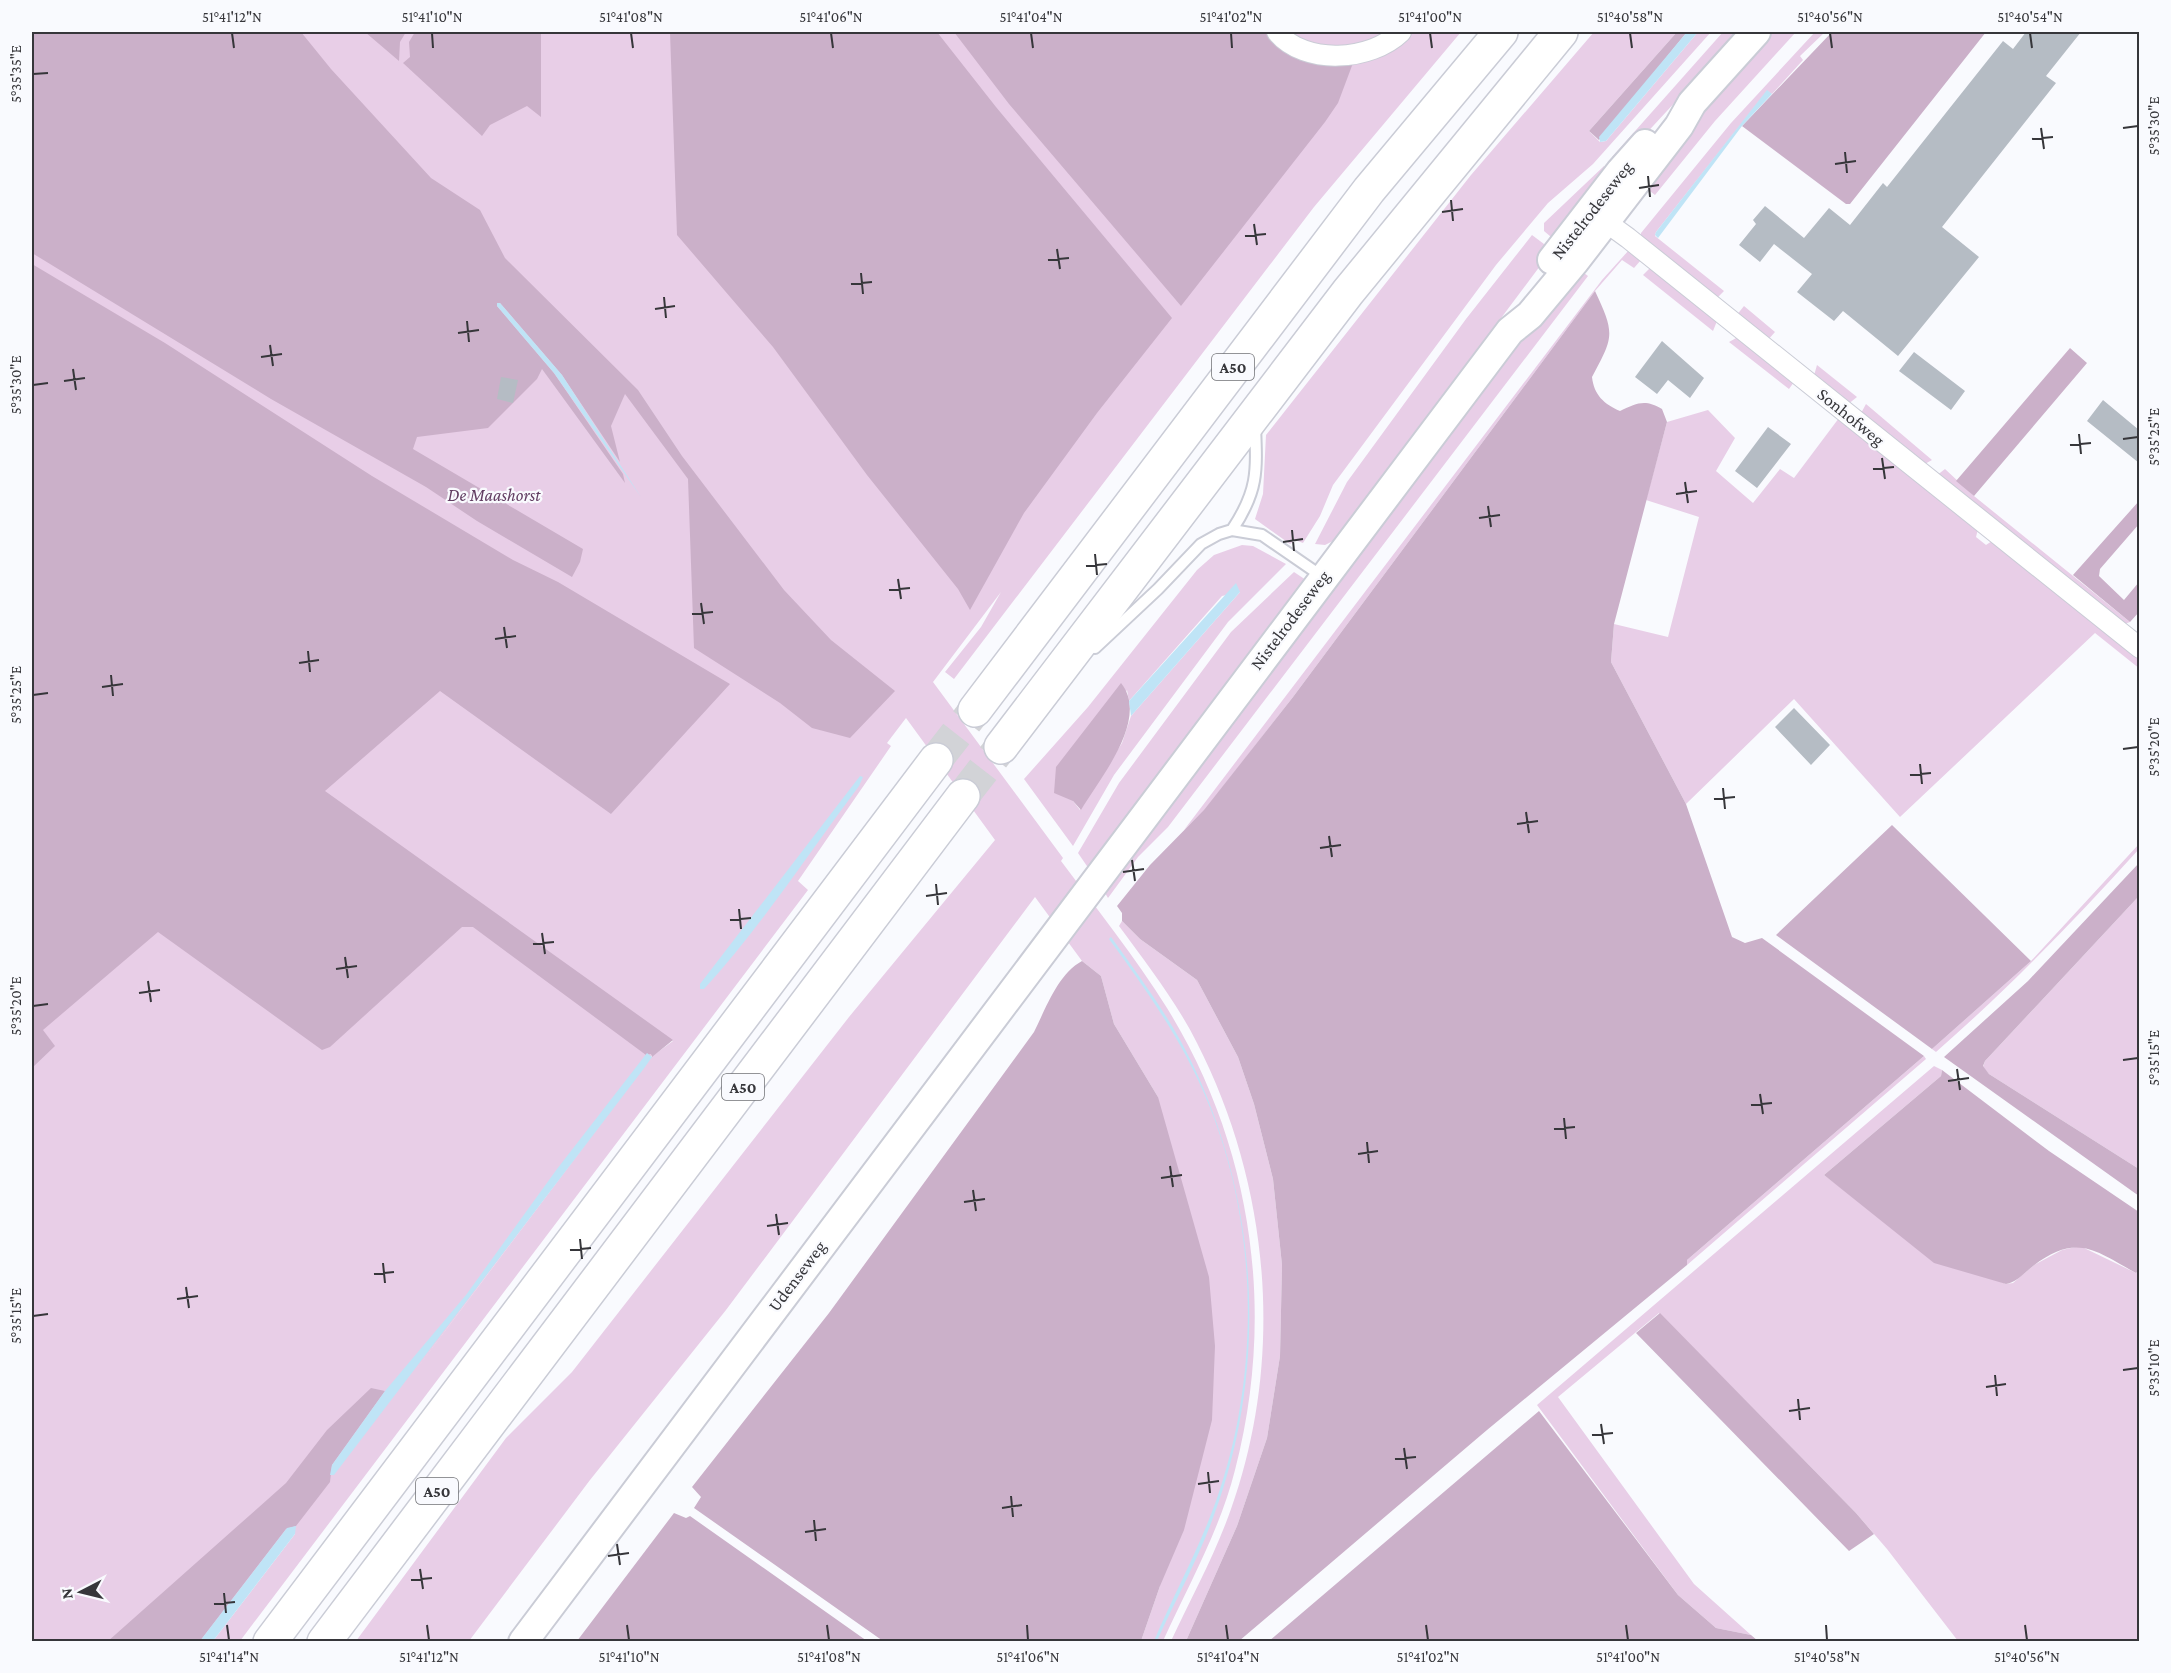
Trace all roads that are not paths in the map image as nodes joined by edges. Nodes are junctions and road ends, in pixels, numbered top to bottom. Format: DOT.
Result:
graph roads {
  1 [pos="1277,32"];
  2 [pos="1401,32"];
  3 [pos="1501,32"];
  4 [pos="1561,32"];
  5 [pos="1756,32"];
  6 [pos="1597,216"];
  7 [pos="1255,414"];
  8 [pos="1232,530"];
  9 [pos="1323,577"];
  10 [pos="2139,648"];
  11 [pos="1031,707"];
  12 [pos="975,710"];
  13 [pos="1001,747"];
  14 [pos="936,760"];
  15 [pos="963,796"];
  16 [pos="1072,911"];
  17 [pos="270,1641"];
  18 [pos="324,1641"];
  19 [pos="523,1641"];
  1 -- 2 [label="street"];
  3 -- 12 [label="highway, A50"];
  4 -- 7 [label="highway, A50"];
  5 -- 6 [label="street, Nistelrodeseweg"];
  6 -- 9 [label="street, Nistelrodeseweg"];
  6 -- 10 [label="street, Sonhofweg"];
  7 -- 8 [label="lane"];
  7 -- 11 [label="highway, A50"];
  8 -- 9 [label="lane"];
  8 -- 11 [label="lane"];
  9 -- 16 [label="street, Nistelrodeseweg"];
  11 -- 13 [label="highway, A50"];
  14 -- 17 [label="highway, A50"];
  15 -- 18 [label="highway, A50"];
  16 -- 19 [label="street, Udenseweg"];
}
